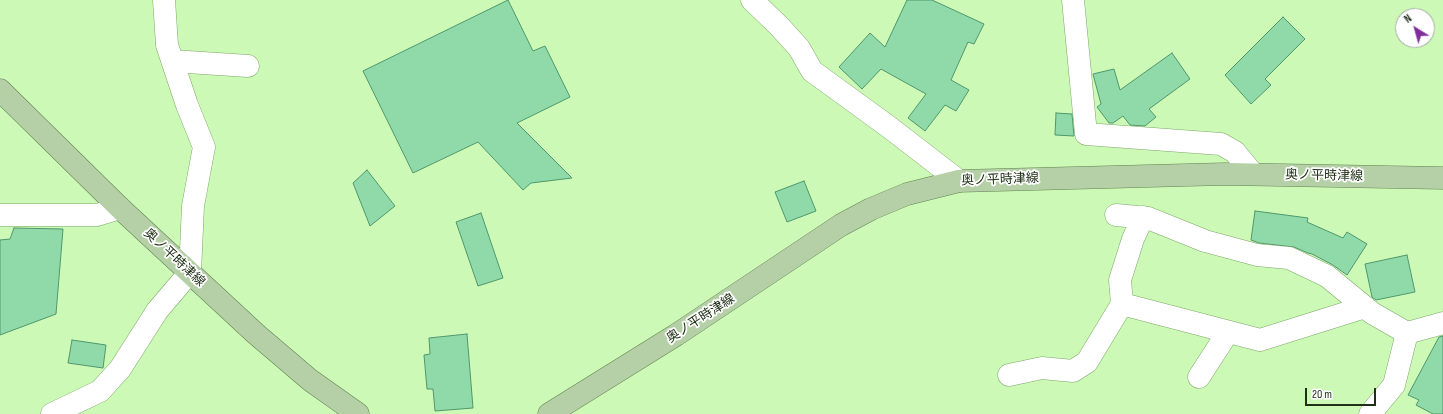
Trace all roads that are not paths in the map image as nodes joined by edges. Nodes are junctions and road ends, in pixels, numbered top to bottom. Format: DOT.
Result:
graph roads {
  1 [pos="164,0"];
  2 [pos="752,0"];
  3 [pos="1073,0"];
  4 [pos="172,61"];
  5 [pos="248,66"];
  6 [pos="0,90"];
  7 [pos="1253,174"];
  8 [pos="1443,178"];
  9 [pos="959,181"];
  10 [pos="120,208"];
  11 [pos="0,214"];
  12 [pos="1116,215"];
  13 [pos="1143,217"];
  14 [pos="190,272"];
  15 [pos="1122,304"];
  16 [pos="1365,307"];
  17 [pos="1443,323"];
  18 [pos="1228,332"];
  19 [pos="1407,333"];
  20 [pos="1009,375"];
  21 [pos="1199,377"];
  22 [pos="52,414"];
  23 [pos="358,414"];
  24 [pos="549,414"];
  25 [pos="1370,414"];
  1 -- 4 [label="street"];
  2 -- 9 [label="street"];
  3 -- 7 [label="street"];
  4 -- 5 [label="street"];
  4 -- 14 [label="street"];
  6 -- 10 [label="main road, 奥ノ平時津線"];
  7 -- 8 [label="main road, 奥ノ平時津線"];
  7 -- 9 [label="main road, 奥ノ平時津線"];
  9 -- 24 [label="main road, 奥ノ平時津線"];
  10 -- 11 [label="street"];
  10 -- 14 [label="main road, 奥ノ平時津線"];
  12 -- 13 [label="street"];
  13 -- 15 [label="street"];
  13 -- 16 [label="street"];
  14 -- 22 [label="street"];
  14 -- 23 [label="main road, 奥ノ平時津線"];
  15 -- 18 [label="street"];
  15 -- 20 [label="street"];
  16 -- 18 [label="street"];
  16 -- 19 [label="street"];
  17 -- 19 [label="street"];
  18 -- 21 [label="street"];
  19 -- 25 [label="street"];
}
